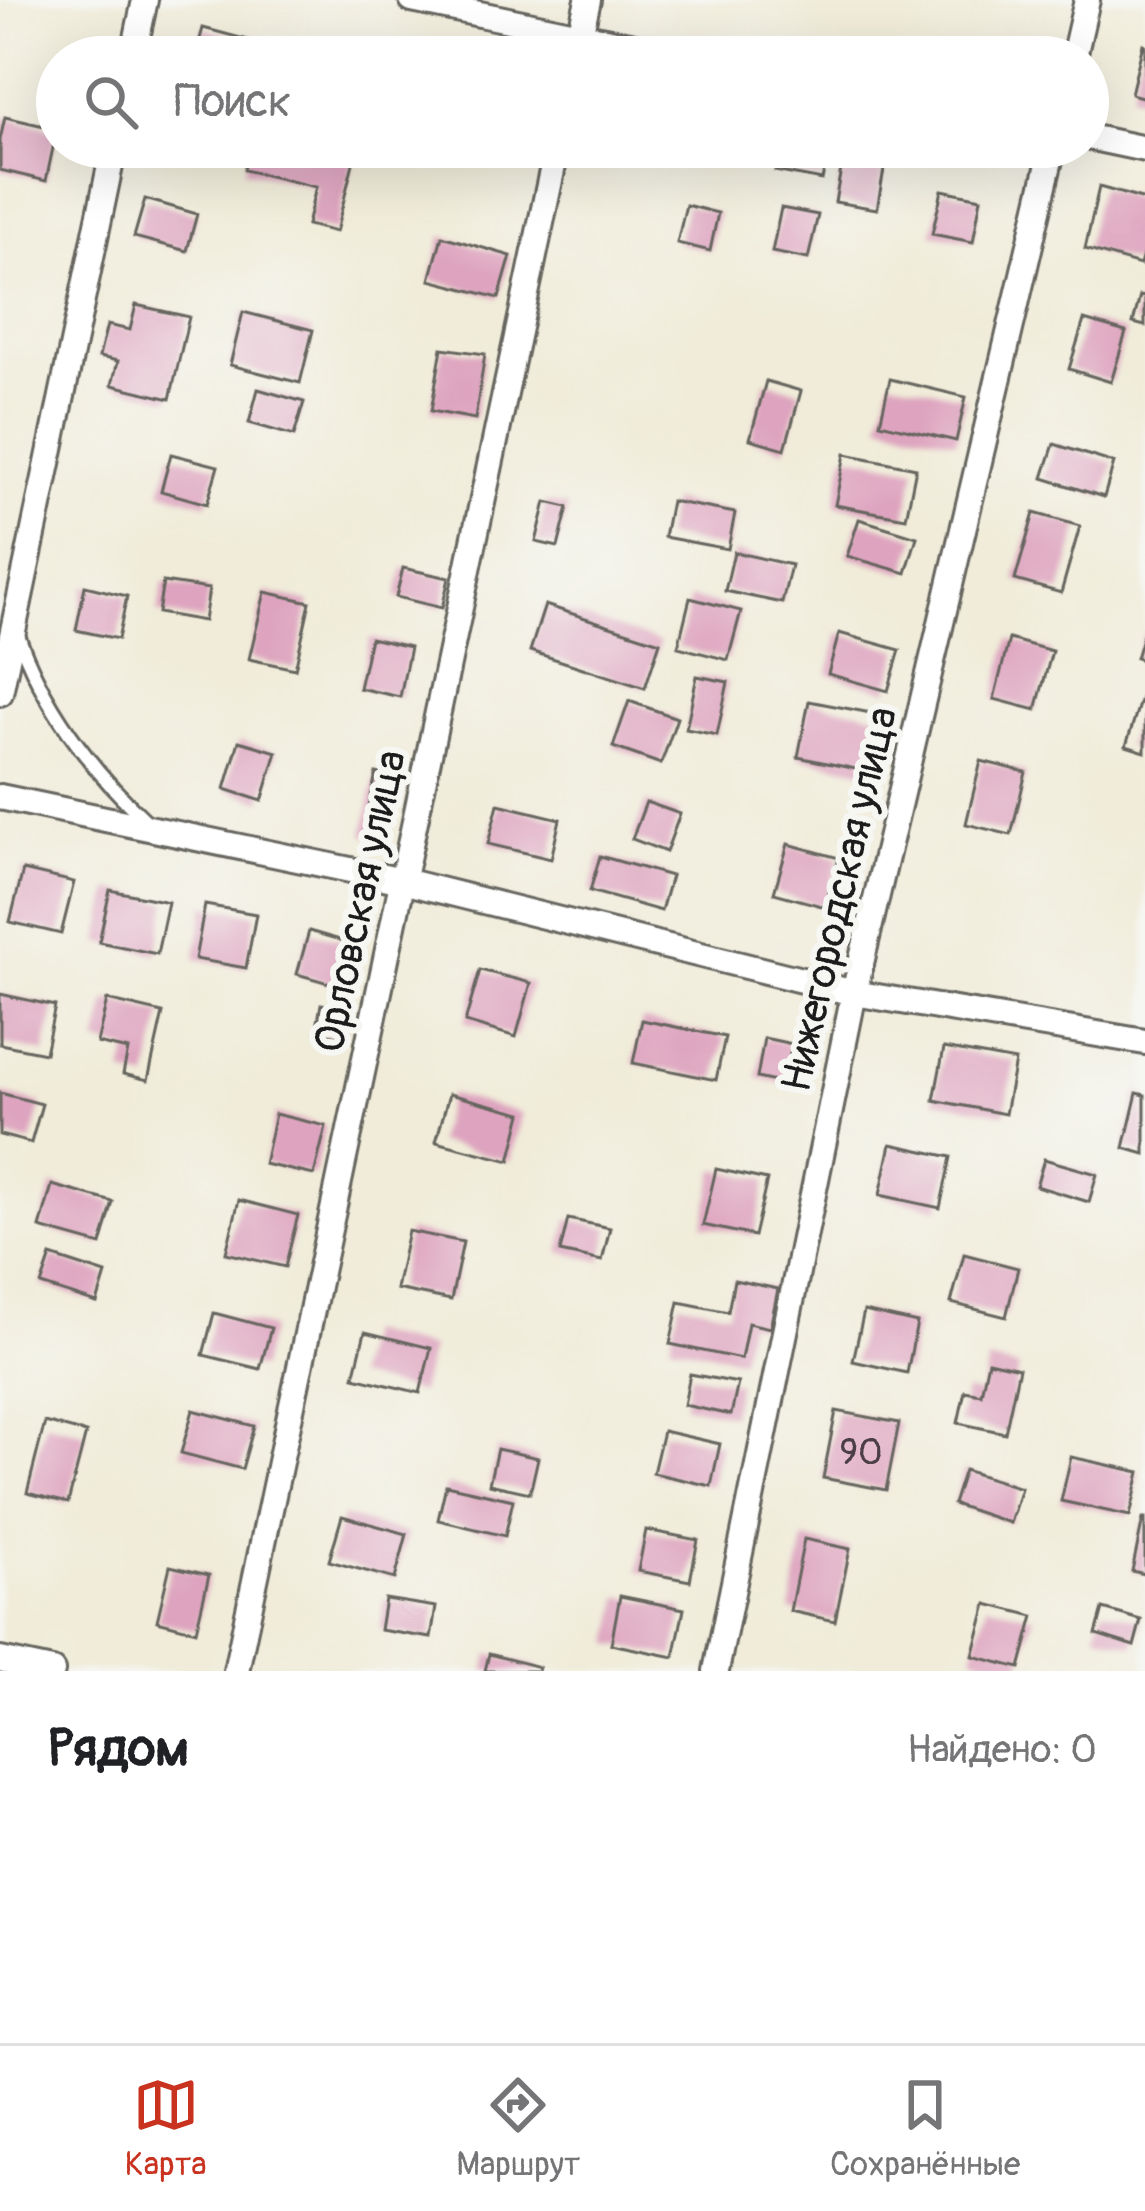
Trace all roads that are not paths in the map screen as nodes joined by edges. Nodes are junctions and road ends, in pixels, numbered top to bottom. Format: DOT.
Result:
graph roads {
  1 [pos="145,0"];
  2 [pos="412,0"];
  3 [pos="588,0"];
  4 [pos="1087,0"];
  5 [pos="137,36"];
  6 [pos="542,36"];
  7 [pos="580,36"];
  8 [pos="1079,36"];
  9 [pos="1109,141"];
  10 [pos="1145,149"];
  11 [pos="110,168"];
  12 [pos="552,168"];
  13 [pos="1048,168"];
  14 [pos="14,626"];
  15 [pos="0,693"];
  16 [pos="0,797"];
  17 [pos="155,829"];
  18 [pos="403,881"];
  19 [pos="854,992"];
  20 [pos="1145,1042"];
  21 [pos="0,1660"];
  22 [pos="52,1671"];
  23 [pos="236,1671"];
  24 [pos="716,1671"];
  1 -- 5 [label="street"];
  2 -- 6 [label="street"];
  3 -- 7 [label="street"];
  4 -- 8 [label="street"];
  9 -- 10 [label="street"];
  11 -- 14 [label="street"];
  12 -- 18 [label="street, Орловская улица"];
  13 -- 19 [label="street, Нижегородская улица"];
  14 -- 15 [label="street"];
  14 -- 17 [label="lane"];
  16 -- 17 [label="street"];
  17 -- 18 [label="street"];
  18 -- 19 [label="street"];
  18 -- 23 [label="street, Орловская улица"];
  19 -- 20 [label="street"];
  19 -- 24 [label="street, Нижегородская улица"];
  21 -- 22 [label="street"];
}
